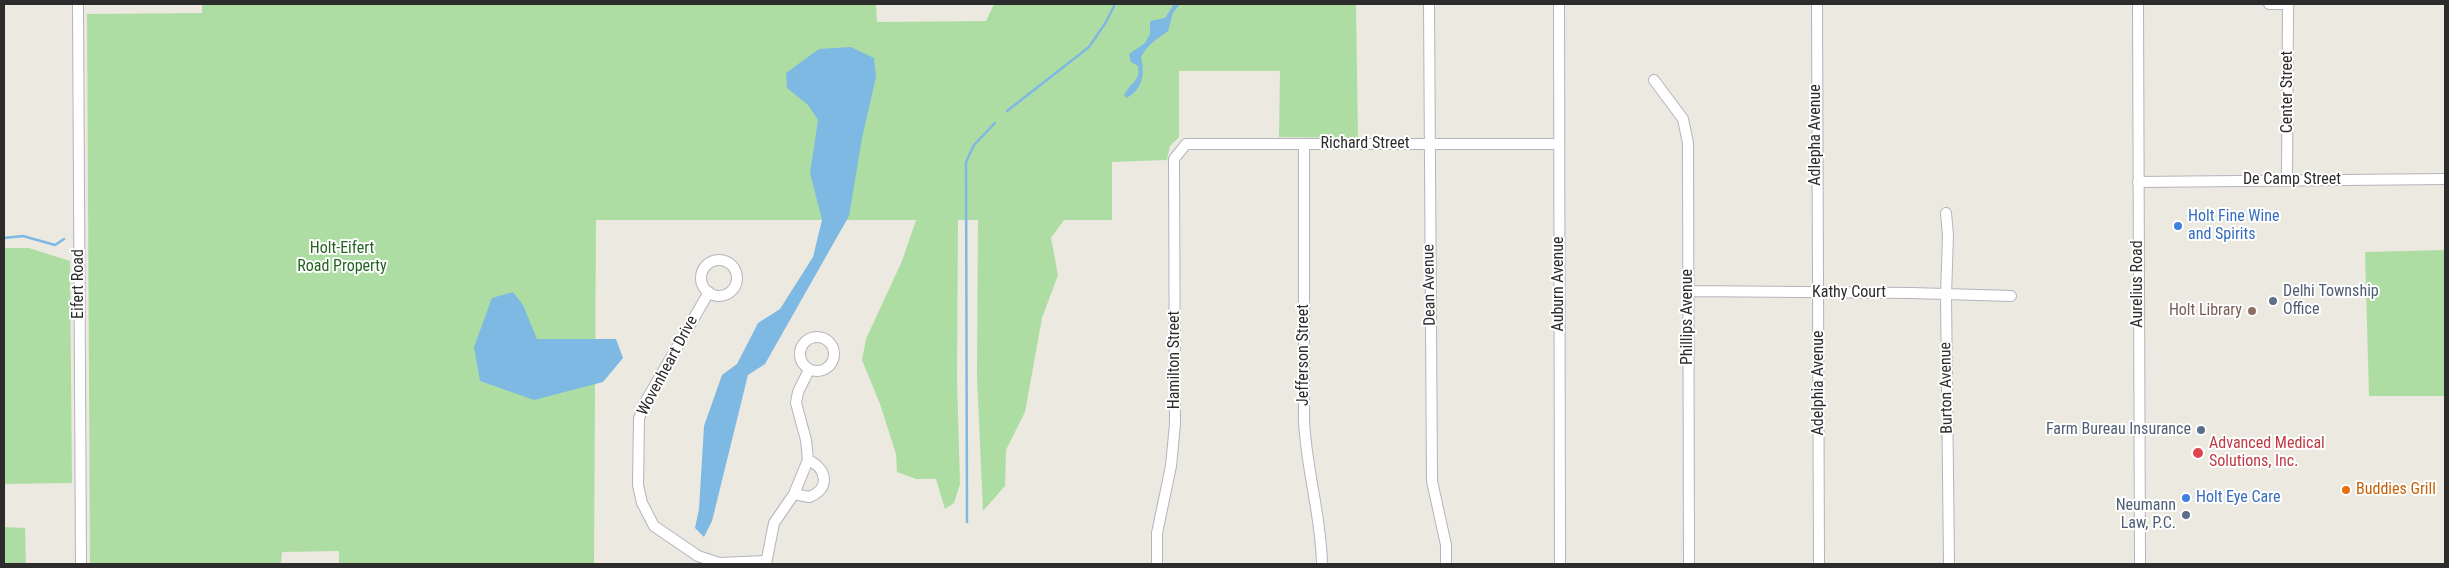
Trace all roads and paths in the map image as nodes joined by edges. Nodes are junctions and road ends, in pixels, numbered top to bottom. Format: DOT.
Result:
graph roads {
  1 [pos="78,4"];
  2 [pos="1429,4"];
  3 [pos="1559,4"];
  4 [pos="1817,4"];
  5 [pos="2138,4"];
  6 [pos="2269,4"];
  7 [pos="2288,4"];
  8 [pos="1654,80"];
  9 [pos="1429,144"];
  10 [pos="1558,144"];
  11 [pos="1304,145"];
  12 [pos="1176,155"];
  13 [pos="2287,179"];
  14 [pos="2445,179"];
  15 [pos="2138,182"];
  16 [pos="1816,201"];
  17 [pos="1946,213"];
  18 [pos="709,292"];
  19 [pos="1688,292"];
  20 [pos="1819,293"];
  21 [pos="1946,295"];
  22 [pos="2011,296"];
  23 [pos="809,370"];
  24 [pos="808,460"];
  25 [pos="794,494"];
  26 [pos="766,563"];
  27 [pos="81,564"];
  28 [pos="1157,564"];
  29 [pos="1322,564"];
  30 [pos="1446,564"];
  31 [pos="1560,564"];
  32 [pos="1689,564"];
  33 [pos="1819,564"];
  34 [pos="1948,564"];
  35 [pos="2140,564"];
  1 -- 27 [label="street, Eifert Road"];
  2 -- 9 [label="street, Dean Avenue"];
  3 -- 10 [label="street, Auburn Avenue"];
  4 -- 16 [label="street, Adlepha Avenue"];
  5 -- 15 [label="street, Aurelius Road"];
  6 -- 7 [label="street"];
  7 -- 13 [label="street, Center Street"];
  8 -- 19 [label="street, Phillips Avenue"];
  9 -- 10 [label="street, Richard Street"];
  9 -- 11 [label="street, Richard Street"];
  9 -- 30 [label="street, Dean Avenue"];
  10 -- 31 [label="street, Auburn Avenue"];
  11 -- 12 [label="street, Richard Street"];
  11 -- 29 [label="street, Jefferson Street"];
  12 -- 28 [label="street, Hamilton Street"];
  13 -- 14 [label="street, De Camp Street"];
  13 -- 15 [label="street, De Camp Street"];
  15 -- 35 [label="street, Aurelius Road"];
  16 -- 20 [label="street, Adelphia Avenue"];
  17 -- 21 [label="street, Burton Avenue"];
  18 -- 26 [label="street, Wovenheart Drive"];
  19 -- 20 [label="street, Kathy Court"];
  19 -- 32 [label="street, Phillips Avenue"];
  20 -- 21 [label="street, Kathy Court"];
  20 -- 33 [label="street, Adelphia Avenue"];
  21 -- 22 [label="street, Kathy Court"];
  21 -- 34 [label="street, Burton Avenue"];
  23 -- 24 [label="street"];
  24 -- 25 [label="street"];
  24 -- 25 [label="street"];
  25 -- 26 [label="street"];
}
